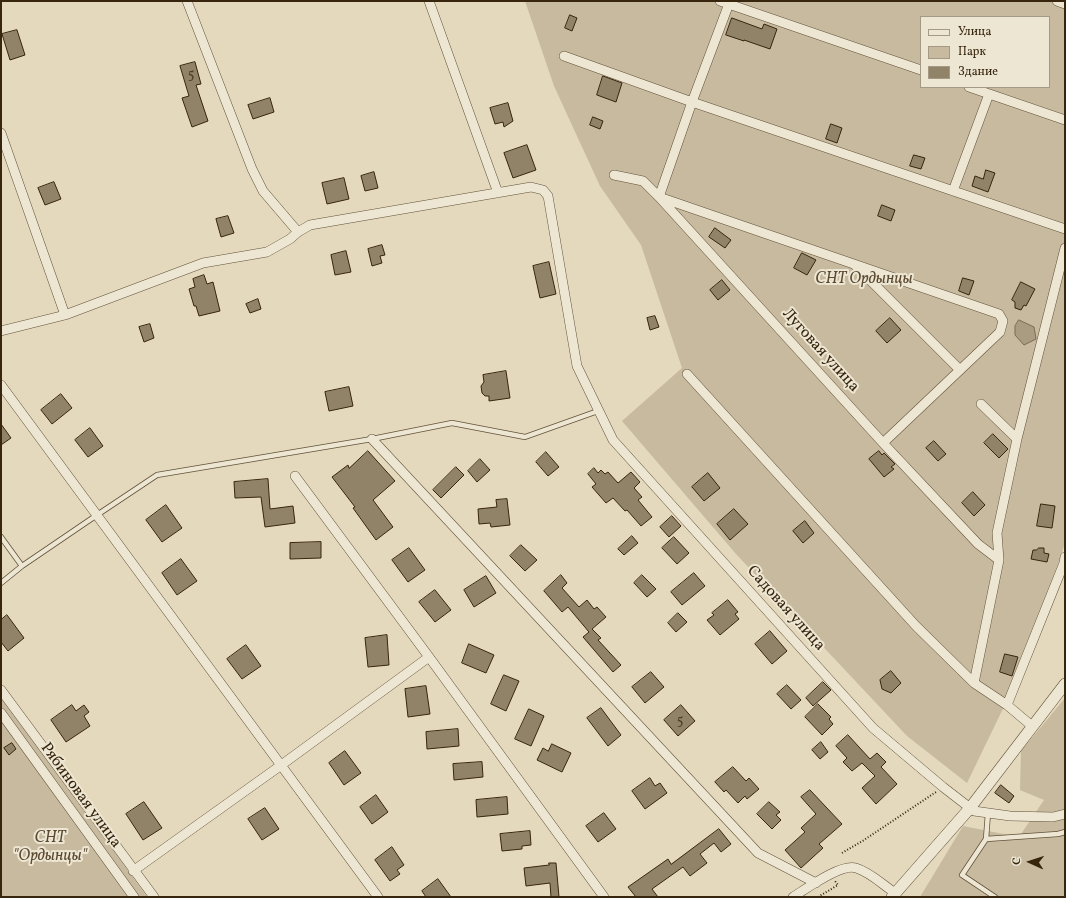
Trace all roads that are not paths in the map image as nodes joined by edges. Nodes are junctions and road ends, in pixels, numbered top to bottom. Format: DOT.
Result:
graph roads {
  1 [pos="187,1"];
  2 [pos="429,1"];
  3 [pos="1057,1"];
  4 [pos="726,2"];
  5 [pos="1065,4"];
  6 [pos="564,56"];
  7 [pos="920,70"];
  8 [pos="972,88"];
  9 [pos="989,94"];
  10 [pos="692,102"];
  11 [pos="1065,120"];
  12 [pos="1,133"];
  13 [pos="614,175"];
  14 [pos="953,191"];
  15 [pos="498,192"];
  16 [pos="659,197"];
  17 [pos="1065,229"];
  18 [pos="298,232"];
  19 [pos="1065,248"];
  20 [pos="853,263"];
  21 [pos="65,315"];
  22 [pos="1,331"];
  23 [pos="960,370"];
  24 [pos="687,374"];
  25 [pos="1,385"];
  26 [pos="981,404"];
  27 [pos="598,411"];
  28 [pos="372,439"];
  29 [pos="1017,439"];
  30 [pos="883,443"];
  31 [pos="295,476"];
  32 [pos="97,515"];
  33 [pos="1,537"];
  34 [pos="1065,557"];
  35 [pos="999,560"];
  36 [pos="22,566"];
  37 [pos="1,583"];
  38 [pos="429,656"];
  39 [pos="974,683"];
  40 [pos="1065,684"];
  41 [pos="1,690"];
  42 [pos="1007,705"];
  43 [pos="1,713"];
  44 [pos="1032,726"];
  45 [pos="280,766"];
  46 [pos="970,808"];
  47 [pos="988,813"];
  48 [pos="1065,814"];
  49 [pos="1065,832"];
  50 [pos="986,839"];
  51 [pos="133,871"];
  52 [pos="816,883"];
  53 [pos="893,895"];
  54 [pos="134,897"];
  55 [pos="154,897"];
  56 [pos="378,897"];
  57 [pos="604,897"];
  58 [pos="792,897"];
  59 [pos="995,897"];
  1 -- 18 [label="street"];
  2 -- 15 [label="street"];
  3 -- 5 [label="street"];
  4 -- 7 [label="street"];
  4 -- 10 [label="street"];
  6 -- 10 [label="street"];
  8 -- 9 [label="street"];
  9 -- 11 [label="street"];
  9 -- 14 [label="street"];
  10 -- 14 [label="street"];
  10 -- 16 [label="street"];
  12 -- 21 [label="street"];
  13 -- 16 [label="street, Луговая улица"];
  14 -- 17 [label="street"];
  15 -- 18 [label="street"];
  15 -- 27 [label="street, Садовая улица"];
  16 -- 20 [label="street"];
  16 -- 30 [label="street, Луговая улица"];
  18 -- 21 [label="street"];
  19 -- 29 [label="street"];
  20 -- 23 [label="street"];
  20 -- 23 [label="street"];
  21 -- 22 [label="street"];
  23 -- 30 [label="street"];
  24 -- 39 [label="street"];
  25 -- 32 [label="street"];
  26 -- 29 [label="street"];
  27 -- 28 [label="lane"];
  27 -- 46 [label="street, Садовая улица"];
  28 -- 32 [label="lane"];
  28 -- 52 [label="street"];
  29 -- 35 [label="street"];
  30 -- 35 [label="street, Луговая улица"];
  31 -- 38 [label="street"];
  32 -- 36 [label="lane"];
  32 -- 45 [label="street"];
  33 -- 36 [label="lane"];
  34 -- 42 [label="street"];
  35 -- 39 [label="street"];
  36 -- 37 [label="lane"];
  38 -- 45 [label="street"];
  38 -- 57 [label="street"];
  39 -- 42 [label="street"];
  40 -- 44 [label="street"];
  41 -- 51 [label="street"];
  42 -- 44 [label="street"];
  43 -- 54 [label="street, Рябиновая улица"];
  44 -- 46 [label="street"];
  45 -- 51 [label="street"];
  45 -- 56 [label="street"];
  46 -- 47 [label="street"];
  46 -- 53 [label="street"];
  47 -- 48 [label="street"];
  47 -- 50 [label="lane"];
  49 -- 50 [label="lane"];
  50 -- 59 [label="lane"];
  51 -- 55 [label="street"];
  52 -- 53 [label="street"];
  52 -- 58 [label="street"];
}
